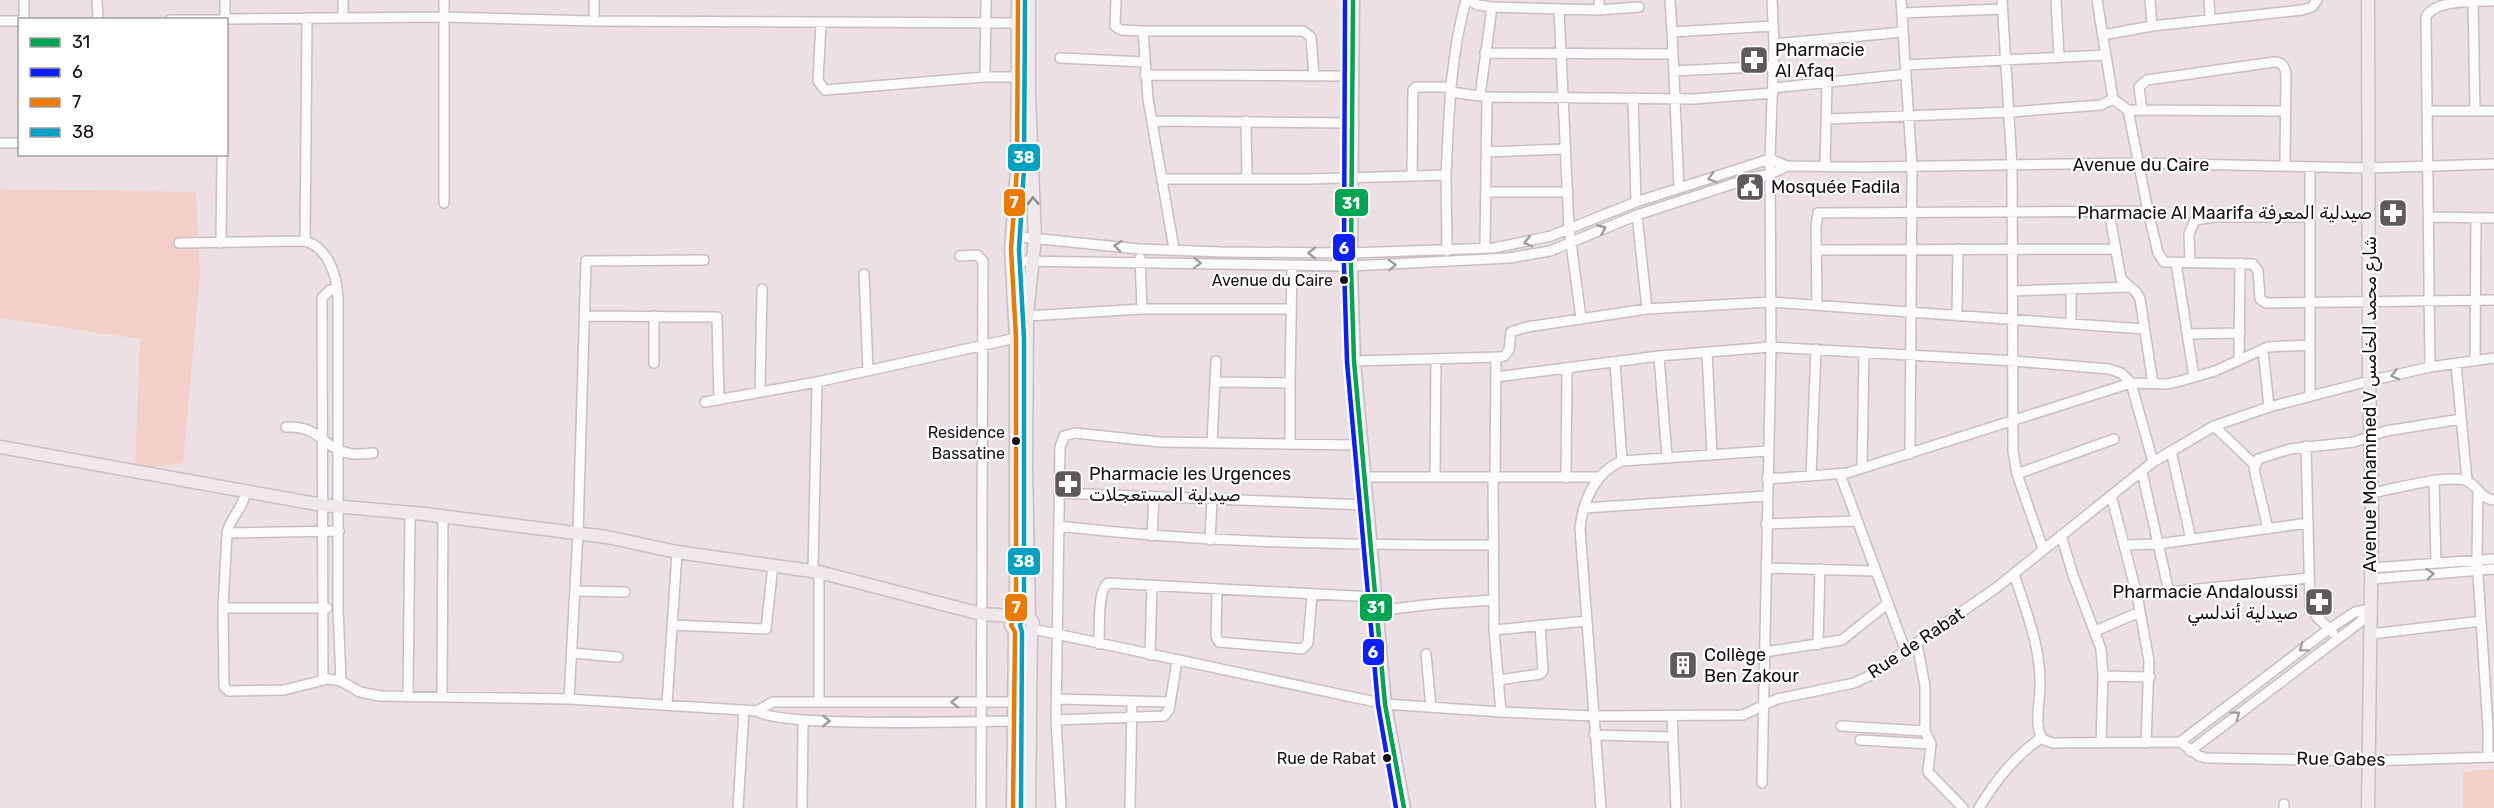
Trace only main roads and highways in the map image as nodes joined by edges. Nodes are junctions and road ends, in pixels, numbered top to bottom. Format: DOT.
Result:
graph roads {
  1 [pos="1018,0"];
  2 [pos="1029,0"];
  3 [pos="1353,0"];
  4 [pos="2368,0"];
  5 [pos="0,447"];
  6 [pos="983,614"];
  7 [pos="1020,616"];
  8 [pos="1032,630"];
  9 [pos="1014,631"];
  10 [pos="1013,808"];
  11 [pos="1029,808"];
  12 [pos="1404,808"];
  13 [pos="2368,808"];
  1 -- 7 [label="main road"];
  7 -- 2 [label="main road, one-way"];
  3 -- 12 [label="main road"];
  4 -- 13 [label="main road, Avenue Mohammed V شارع محمد الخامس"];
  5 -- 6 [label="main road"];
  6 -- 7 [label="main road"];
  6 -- 9 [label="main road"];
  7 -- 8 [label="main road"];
  7 -- 9 [label="main road"];
  8 -- 9 [label="main road"];
  8 -- 11 [label="main road"];
  9 -- 10 [label="main road"];
}
